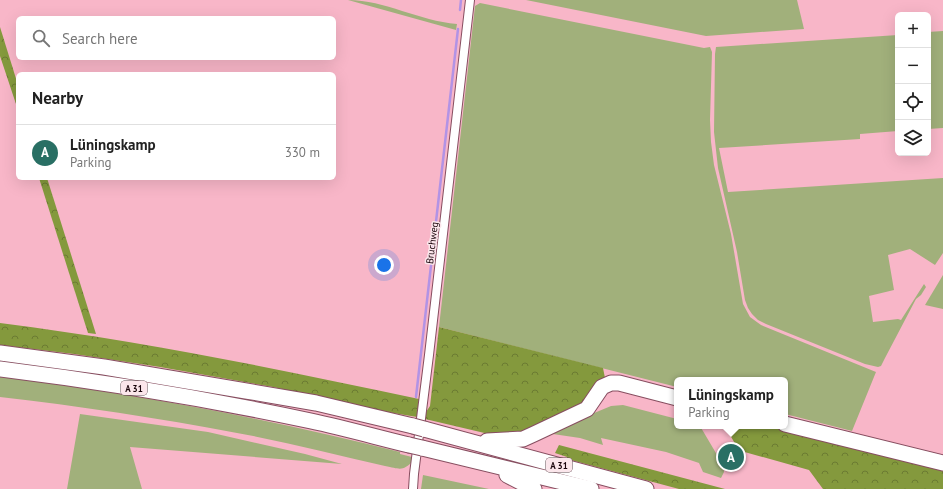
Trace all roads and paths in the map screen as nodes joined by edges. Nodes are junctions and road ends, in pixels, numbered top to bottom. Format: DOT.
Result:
graph roads {
  1 [pos="470,0"];
  2 [pos="0,353"];
  3 [pos="0,369"];
  4 [pos="674,397"];
  5 [pos="788,425"];
  6 [pos="472,442"];
  7 [pos="481,462"];
  8 [pos="943,463"];
  9 [pos="413,489"];
  10 [pos="534,489"];
  11 [pos="591,489"];
  12 [pos="646,489"];
  1 -- 9 [label="street, Bruchweg"];
  2 -- 6 [label="highway, A 31"];
  3 -- 7 [label="highway, A 31"];
  4 -- 6 [label="highway"];
  5 -- 8 [label="highway"];
  6 -- 12 [label="highway, A 31"];
  7 -- 10 [label="highway"];
  7 -- 11 [label="highway, A 31"];
}
